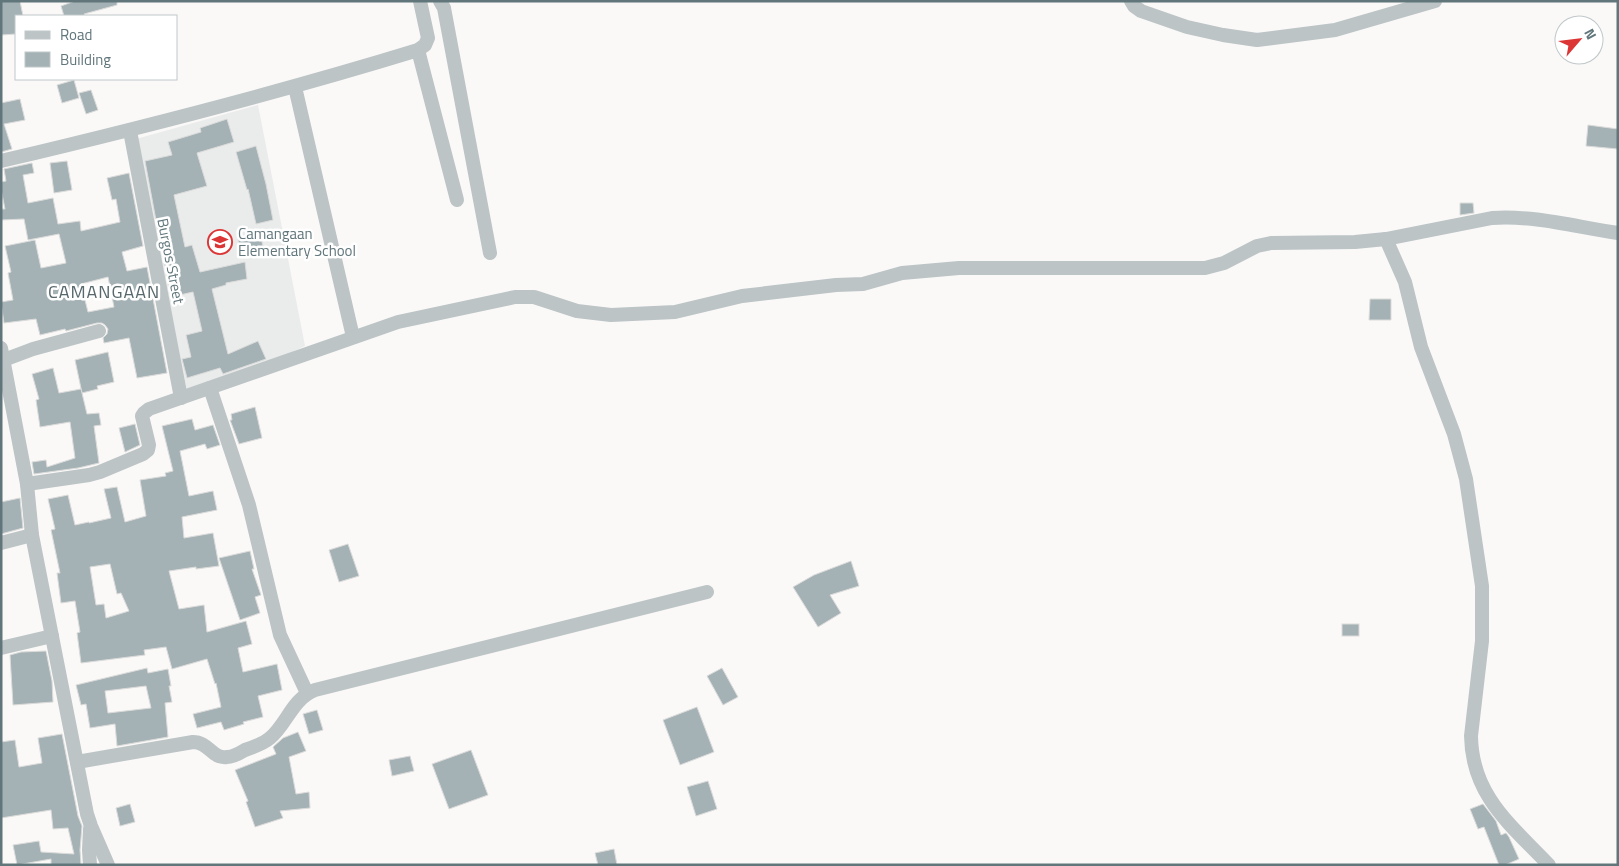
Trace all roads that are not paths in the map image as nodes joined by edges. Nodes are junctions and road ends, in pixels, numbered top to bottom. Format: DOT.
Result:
graph roads {
  1 [pos="420,1"];
  2 [pos="440,1"];
  3 [pos="1131,1"];
  4 [pos="1435,1"];
  5 [pos="418,50"];
  6 [pos="294,87"];
  7 [pos="130,131"];
  8 [pos="1,161"];
  9 [pos="457,200"];
  10 [pos="1618,233"];
  11 [pos="1386,239"];
  12 [pos="490,253"];
  13 [pos="99,331"];
  14 [pos="354,337"];
  15 [pos="2,357"];
  16 [pos="210,388"];
  17 [pos="181,398"];
  18 [pos="27,484"];
  19 [pos="32,535"];
  20 [pos="1,543"];
  21 [pos="707,592"];
  22 [pos="52,636"];
  23 [pos="1,648"];
  24 [pos="307,694"];
  25 [pos="77,762"];
  26 [pos="91,826"];
  27 [pos="90,865"];
  28 [pos="108,865"];
  29 [pos="1549,865"];
  1 -- 5 [label="street"];
  2 -- 12 [label="street"];
  3 -- 4 [label="street"];
  5 -- 6 [label="street"];
  5 -- 9 [label="street"];
  6 -- 7 [label="street"];
  6 -- 14 [label="street"];
  7 -- 8 [label="street"];
  7 -- 17 [label="street, Burgos Street"];
  10 -- 11 [label="street"];
  11 -- 14 [label="street"];
  11 -- 29 [label="street"];
  13 -- 15 [label="street"];
  14 -- 16 [label="street"];
  15 -- 18 [label="street"];
  16 -- 17 [label="street"];
  16 -- 24 [label="street"];
  17 -- 18 [label="street"];
  18 -- 19 [label="street"];
  19 -- 20 [label="street"];
  19 -- 22 [label="street"];
  21 -- 24 [label="street"];
  22 -- 23 [label="street"];
  22 -- 25 [label="street"];
  24 -- 25 [label="street"];
  25 -- 26 [label="street"];
  26 -- 27 [label="street"];
  26 -- 28 [label="street"];
}
